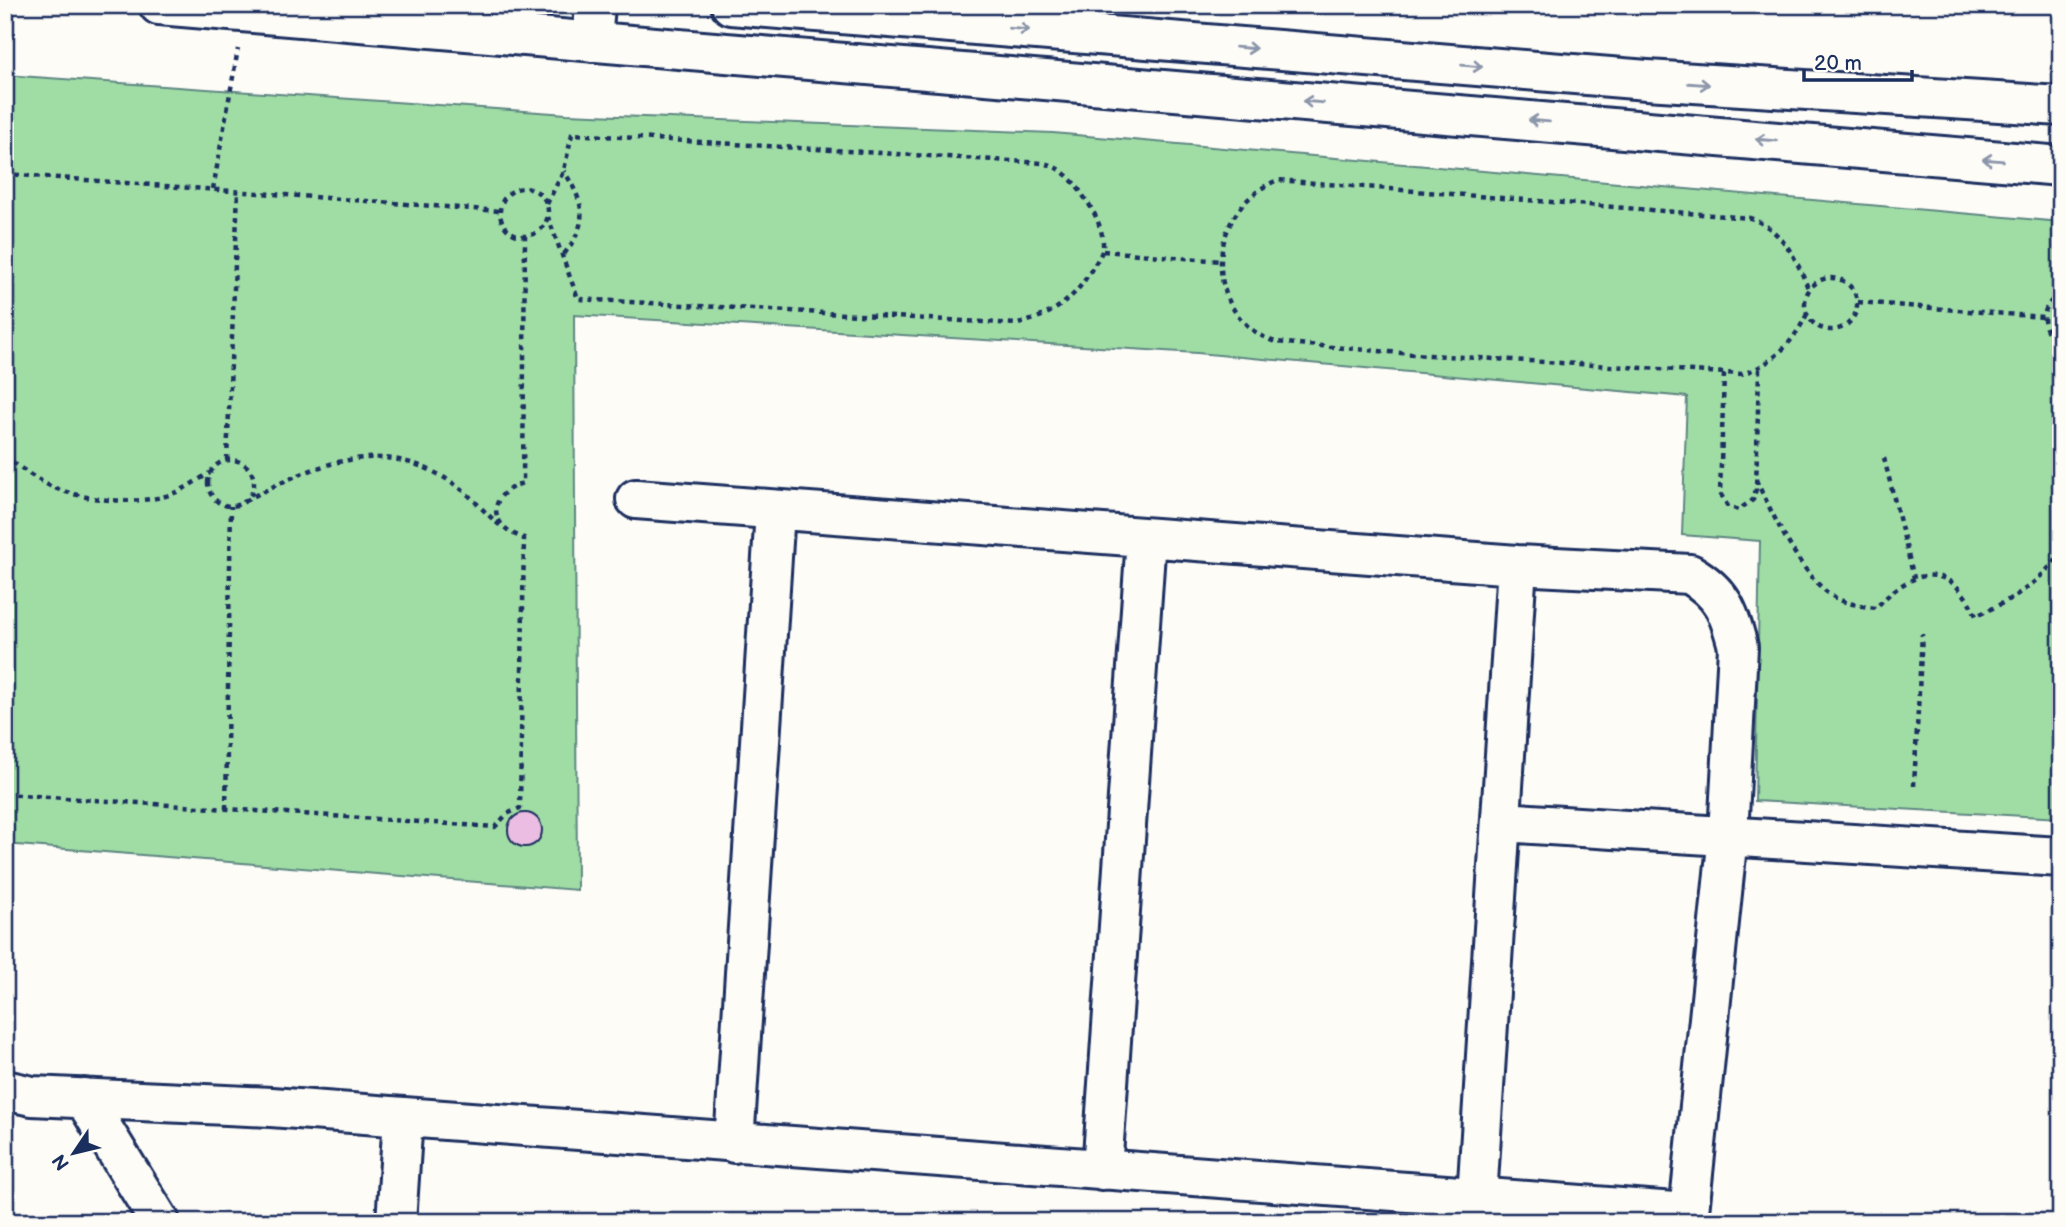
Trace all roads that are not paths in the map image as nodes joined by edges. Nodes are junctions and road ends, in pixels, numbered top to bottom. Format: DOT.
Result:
graph roads {
  1 [pos="159,5"];
  2 [pos="731,5"];
  3 [pos="594,23"];
  4 [pos="2061,106"];
  5 [pos="2061,166"];
  6 [pos="636,499"];
  7 [pos="775,511"];
  8 [pos="1146,538"];
  9 [pos="1517,565"];
  10 [pos="1501,822"];
  11 [pos="1728,835"];
  12 [pos="2061,857"];
  13 [pos="5,1090"];
  14 [pos="84,1098"];
  15 [pos="403,1118"];
  16 [pos="734,1143"];
  17 [pos="1102,1170"];
  18 [pos="1476,1198"];
  19 [pos="1688,1217"];
  20 [pos="160,1222"];
  21 [pos="396,1222"];
  1 -- 3 [label="street"];
  2 -- 4 [label="street, one-way"];
  5 -- 3 [label="street, one-way"];
  6 -- 7 [label="street"];
  7 -- 8 [label="street"];
  7 -- 16 [label="street"];
  8 -- 9 [label="street"];
  8 -- 17 [label="street"];
  9 -- 10 [label="street"];
  9 -- 11 [label="street"];
  10 -- 11 [label="street"];
  10 -- 18 [label="street"];
  11 -- 12 [label="street"];
  11 -- 19 [label="street"];
  13 -- 14 [label="street"];
  14 -- 15 [label="street"];
  14 -- 20 [label="street"];
  15 -- 16 [label="street"];
  15 -- 21 [label="street"];
  16 -- 17 [label="street"];
  17 -- 18 [label="street"];
  18 -- 19 [label="street"];
}
